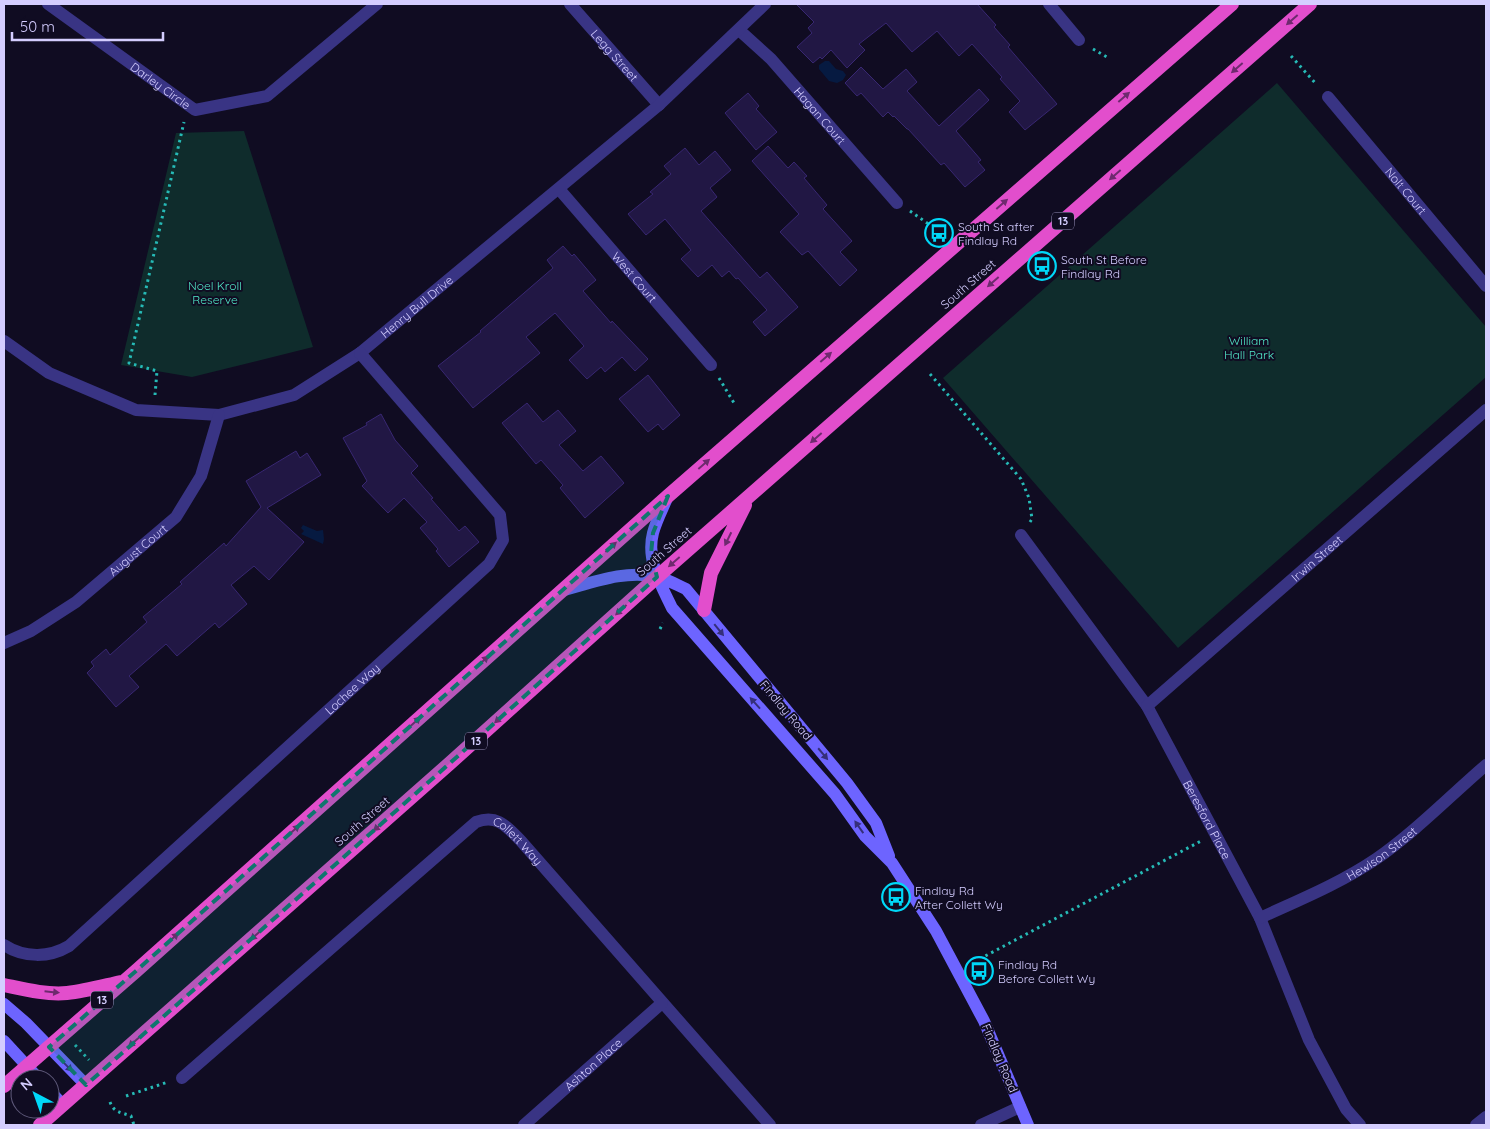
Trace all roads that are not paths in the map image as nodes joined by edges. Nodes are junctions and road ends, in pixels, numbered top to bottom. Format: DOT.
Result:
graph roads {
  1 [pos="48,4"];
  2 [pos="377,4"];
  3 [pos="570,4"];
  4 [pos="765,4"];
  5 [pos="1049,4"];
  6 [pos="1232,4"];
  7 [pos="1310,4"];
  8 [pos="739,30"];
  9 [pos="1080,40"];
  10 [pos="1328,97"];
  11 [pos="659,104"];
  12 [pos="559,188"];
  13 [pos="897,202"];
  14 [pos="1486,286"];
  15 [pos="4,341"];
  16 [pos="360,353"];
  17 [pos="711,364"];
  18 [pos="1486,410"];
  19 [pos="219,415"];
  20 [pos="668,496"];
  21 [pos="751,496"];
  22 [pos="1021,535"];
  23 [pos="657,577"];
  24 [pos="562,592"];
  25 [pos="704,610"];
  26 [pos="4,643"];
  27 [pos="1147,706"];
  28 [pos="1486,764"];
  29 [pos="892,863"];
  30 [pos="1260,918"];
  31 [pos="4,945"];
  32 [pos="123,982"];
  33 [pos="4,984"];
  34 [pos="662,1003"];
  35 [pos="4,1004"];
  36 [pos="4,1041"];
  37 [pos="49,1047"];
  38 [pos="27,1066"];
  39 [pos="30,1069"];
  40 [pos="182,1078"];
  41 [pos="86,1085"];
  42 [pos="4,1086"];
  43 [pos="60,1102"];
  44 [pos="63,1105"];
  45 [pos="1020,1107"];
  46 [pos="1486,1116"];
  47 [pos="40,1125"];
  48 [pos="524,1125"];
  49 [pos="770,1125"];
  50 [pos="981,1125"];
  51 [pos="1028,1125"];
  52 [pos="1360,1125"];
  53 [pos="1476,1125"];
  1 -- 2 [label="street, Darley Circle"];
  3 -- 11 [label="street, Legg Street"];
  4 -- 8 [label="street, Henry Bull Drive"];
  5 -- 9 [label="street"];
  20 -- 6 [label="highway, 13, one-way"];
  7 -- 21 [label="highway, South Street / 13, one-way"];
  8 -- 11 [label="street, Henry Bull Drive"];
  8 -- 13 [label="street, Hagan Court"];
  10 -- 14 [label="street, Nolt Court"];
  11 -- 12 [label="street, Henry Bull Drive"];
  12 -- 16 [label="street, Henry Bull Drive"];
  12 -- 17 [label="street, West Court"];
  15 -- 19 [label="street, Henry Bull Drive"];
  16 -- 19 [label="street, Henry Bull Drive"];
  16 -- 31 [label="street, Lochee Way"];
  18 -- 27 [label="street, Irwin Street"];
  19 -- 26 [label="street, August Court"];
  20 -- 23 [label="main road, Findlay Road"];
  24 -- 20 [label="highway, 13, one-way"];
  21 -- 23 [label="highway, South Street / 13, one-way"];
  21 -- 25 [label="highway, one-way"];
  22 -- 27 [label="street, Beresford Place"];
  23 -- 24 [label="main road, Findlay Road"];
  23 -- 25 [label="main road, Findlay Road"];
  29 -- 23 [label="main road, Findlay Road, one-way"];
  23 -- 41 [label="highway, South Street / 13, one-way"];
  32 -- 24 [label="highway, 13, one-way"];
  25 -- 29 [label="main road, Findlay Road, one-way"];
  27 -- 30 [label="street, Beresford Place"];
  28 -- 30 [label="street, Hewison Street"];
  29 -- 45 [label="main road, Findlay Road"];
  30 -- 52 [label="street, Beresford Place"];
  33 -- 32 [label="highway, one-way"];
  32 -- 37 [label="highway, 13"];
  34 -- 40 [label="street, Collett Way"];
  34 -- 48 [label="street, Ashton Place"];
  34 -- 49 [label="street, Collett Way"];
  35 -- 37 [label="main road"];
  36 -- 38 [label="main road"];
  37 -- 38 [label="highway, 13"];
  37 -- 41 [label="main road, one-way"];
  38 -- 39 [label="main road"];
  38 -- 42 [label="highway, 13"];
  41 -- 44 [label="highway, South Street / 13"];
  43 -- 44 [label="main road"];
  44 -- 47 [label="highway, South Street / 13"];
  45 -- 50 [label="street"];
  45 -- 51 [label="main road, Findlay Road"];
  46 -- 53 [label="street"];
}
